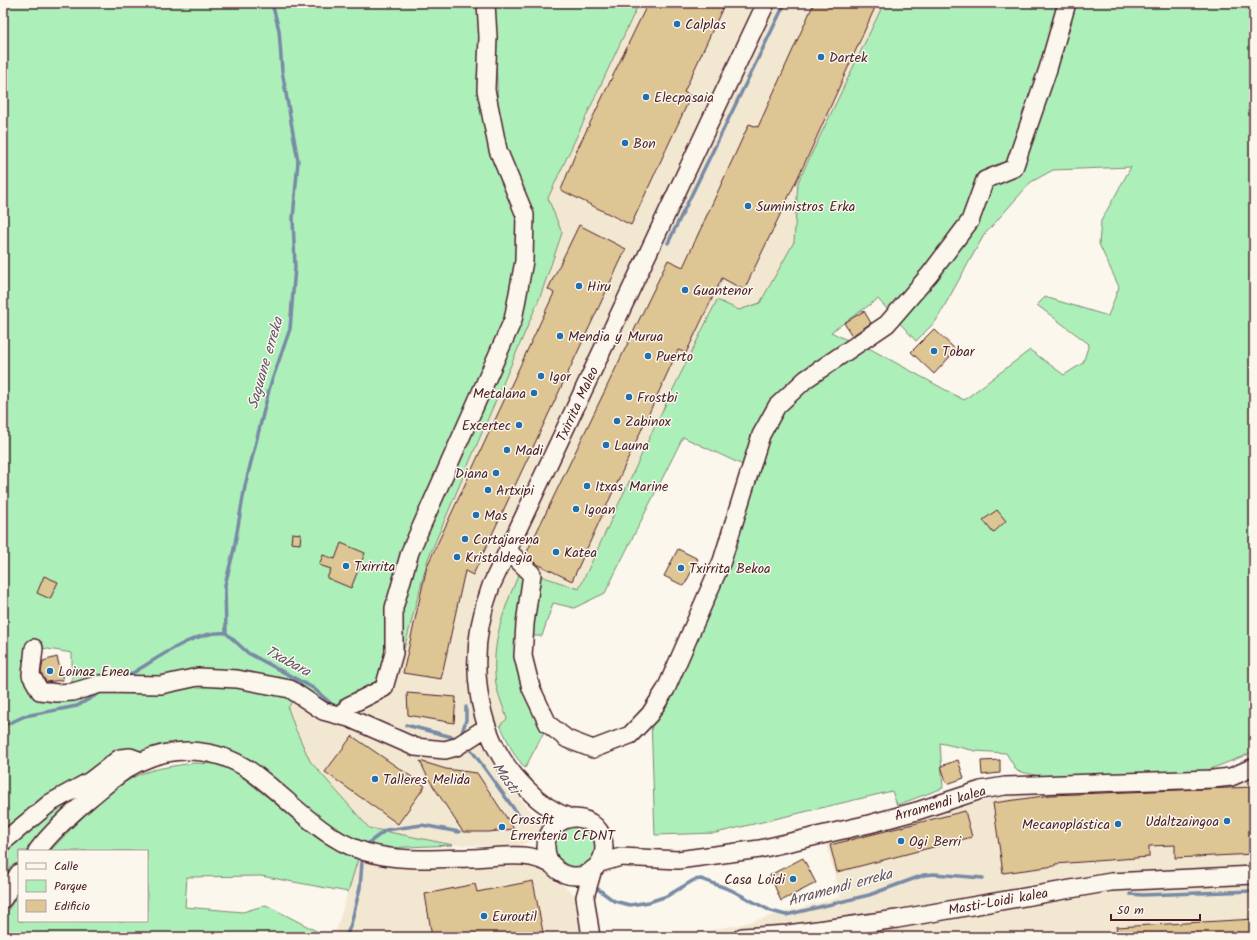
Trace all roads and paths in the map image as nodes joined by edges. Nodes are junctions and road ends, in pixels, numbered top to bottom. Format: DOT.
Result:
graph roads {
  1 [pos="486,3"];
  2 [pos="766,3"];
  3 [pos="1067,3"];
  4 [pos="508,551"];
  5 [pos="34,648"];
  6 [pos="349,718"];
  7 [pos="487,727"];
  8 [pos="141,761"];
  9 [pos="1254,767"];
  10 [pos="543,804"];
  11 [pos="571,818"];
  12 [pos="602,834"];
  13 [pos="550,835"];
  14 [pos="3,842"];
  15 [pos="38,850"];
  16 [pos="517,854"];
  17 [pos="629,856"];
  18 [pos="554,866"];
  19 [pos="596,866"];
  20 [pos="18,875"];
  21 [pos="569,875"];
  22 [pos="1254,876"];
  23 [pos="585,897"];
  24 [pos="3,899"];
  25 [pos="591,937"];
  26 [pos="742,937"];
  1 -- 6 [label="street"];
  2 -- 4 [label="street, Txirrita Maleo"];
  3 -- 4 [label="street"];
  4 -- 7 [label="street, Txirrita Maleo"];
  5 -- 6 [label="street"];
  6 -- 7 [label="street"];
  7 -- 10 [label="street, Txirrita Maleo"];
  8 -- 14 [label="street"];
  8 -- 15 [label="street"];
  8 -- 16 [label="street"];
  9 -- 17 [label="street, Arramendi kalea"];
  10 -- 11 [label="street, Txirrita Maleo"];
  10 -- 13 [label="street, Txirrita Maleo"];
  11 -- 12 [label="street"];
  11 -- 13 [label="street"];
  12 -- 17 [label="street"];
  12 -- 19 [label="street"];
  13 -- 16 [label="street"];
  13 -- 18 [label="street"];
  16 -- 18 [label="street"];
  17 -- 19 [label="street"];
  18 -- 21 [label="street"];
  19 -- 21 [label="street"];
  19 -- 23 [label="street"];
  20 -- 24 [label="street"];
  21 -- 23 [label="street"];
  22 -- 26 [label="street, Masti-Loidi kalea"];
  23 -- 25 [label="street"];
}
